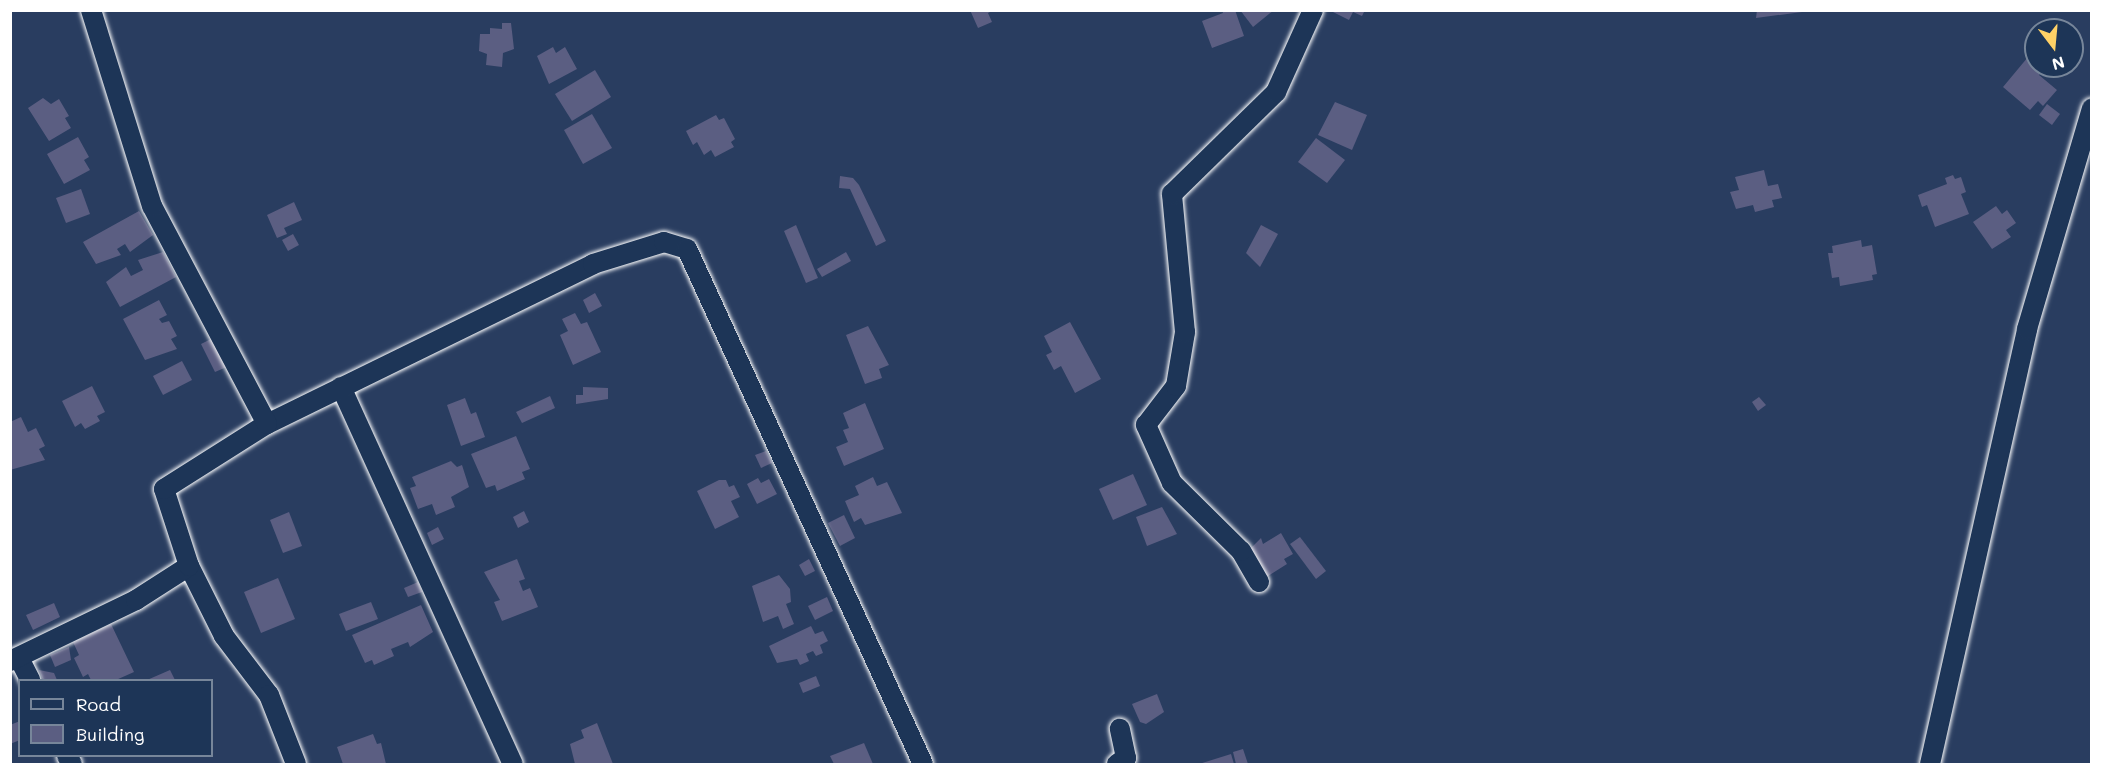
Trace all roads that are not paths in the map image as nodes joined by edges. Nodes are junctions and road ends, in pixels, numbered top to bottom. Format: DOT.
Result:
graph roads {
  1 [pos="91,10"];
  2 [pos="1313,10"];
  3 [pos="2091,108"];
  4 [pos="341,387"];
  5 [pos="267,424"];
  6 [pos="189,566"];
  7 [pos="1259,582"];
  8 [pos="15,659"];
  9 [pos="29,679"];
  10 [pos="1120,729"];
  11 [pos="296,765"];
  12 [pos="513,765"];
  13 [pos="924,765"];
  14 [pos="1117,765"];
  15 [pos="1929,765"];
  1 -- 5 [label="street"];
  2 -- 7 [label="street"];
  3 -- 15 [label="street"];
  4 -- 5 [label="street"];
  4 -- 12 [label="street"];
  4 -- 13 [label="street"];
  5 -- 6 [label="street"];
  6 -- 8 [label="street"];
  6 -- 11 [label="street"];
  8 -- 9 [label="street"];
  10 -- 14 [label="street"];
}
